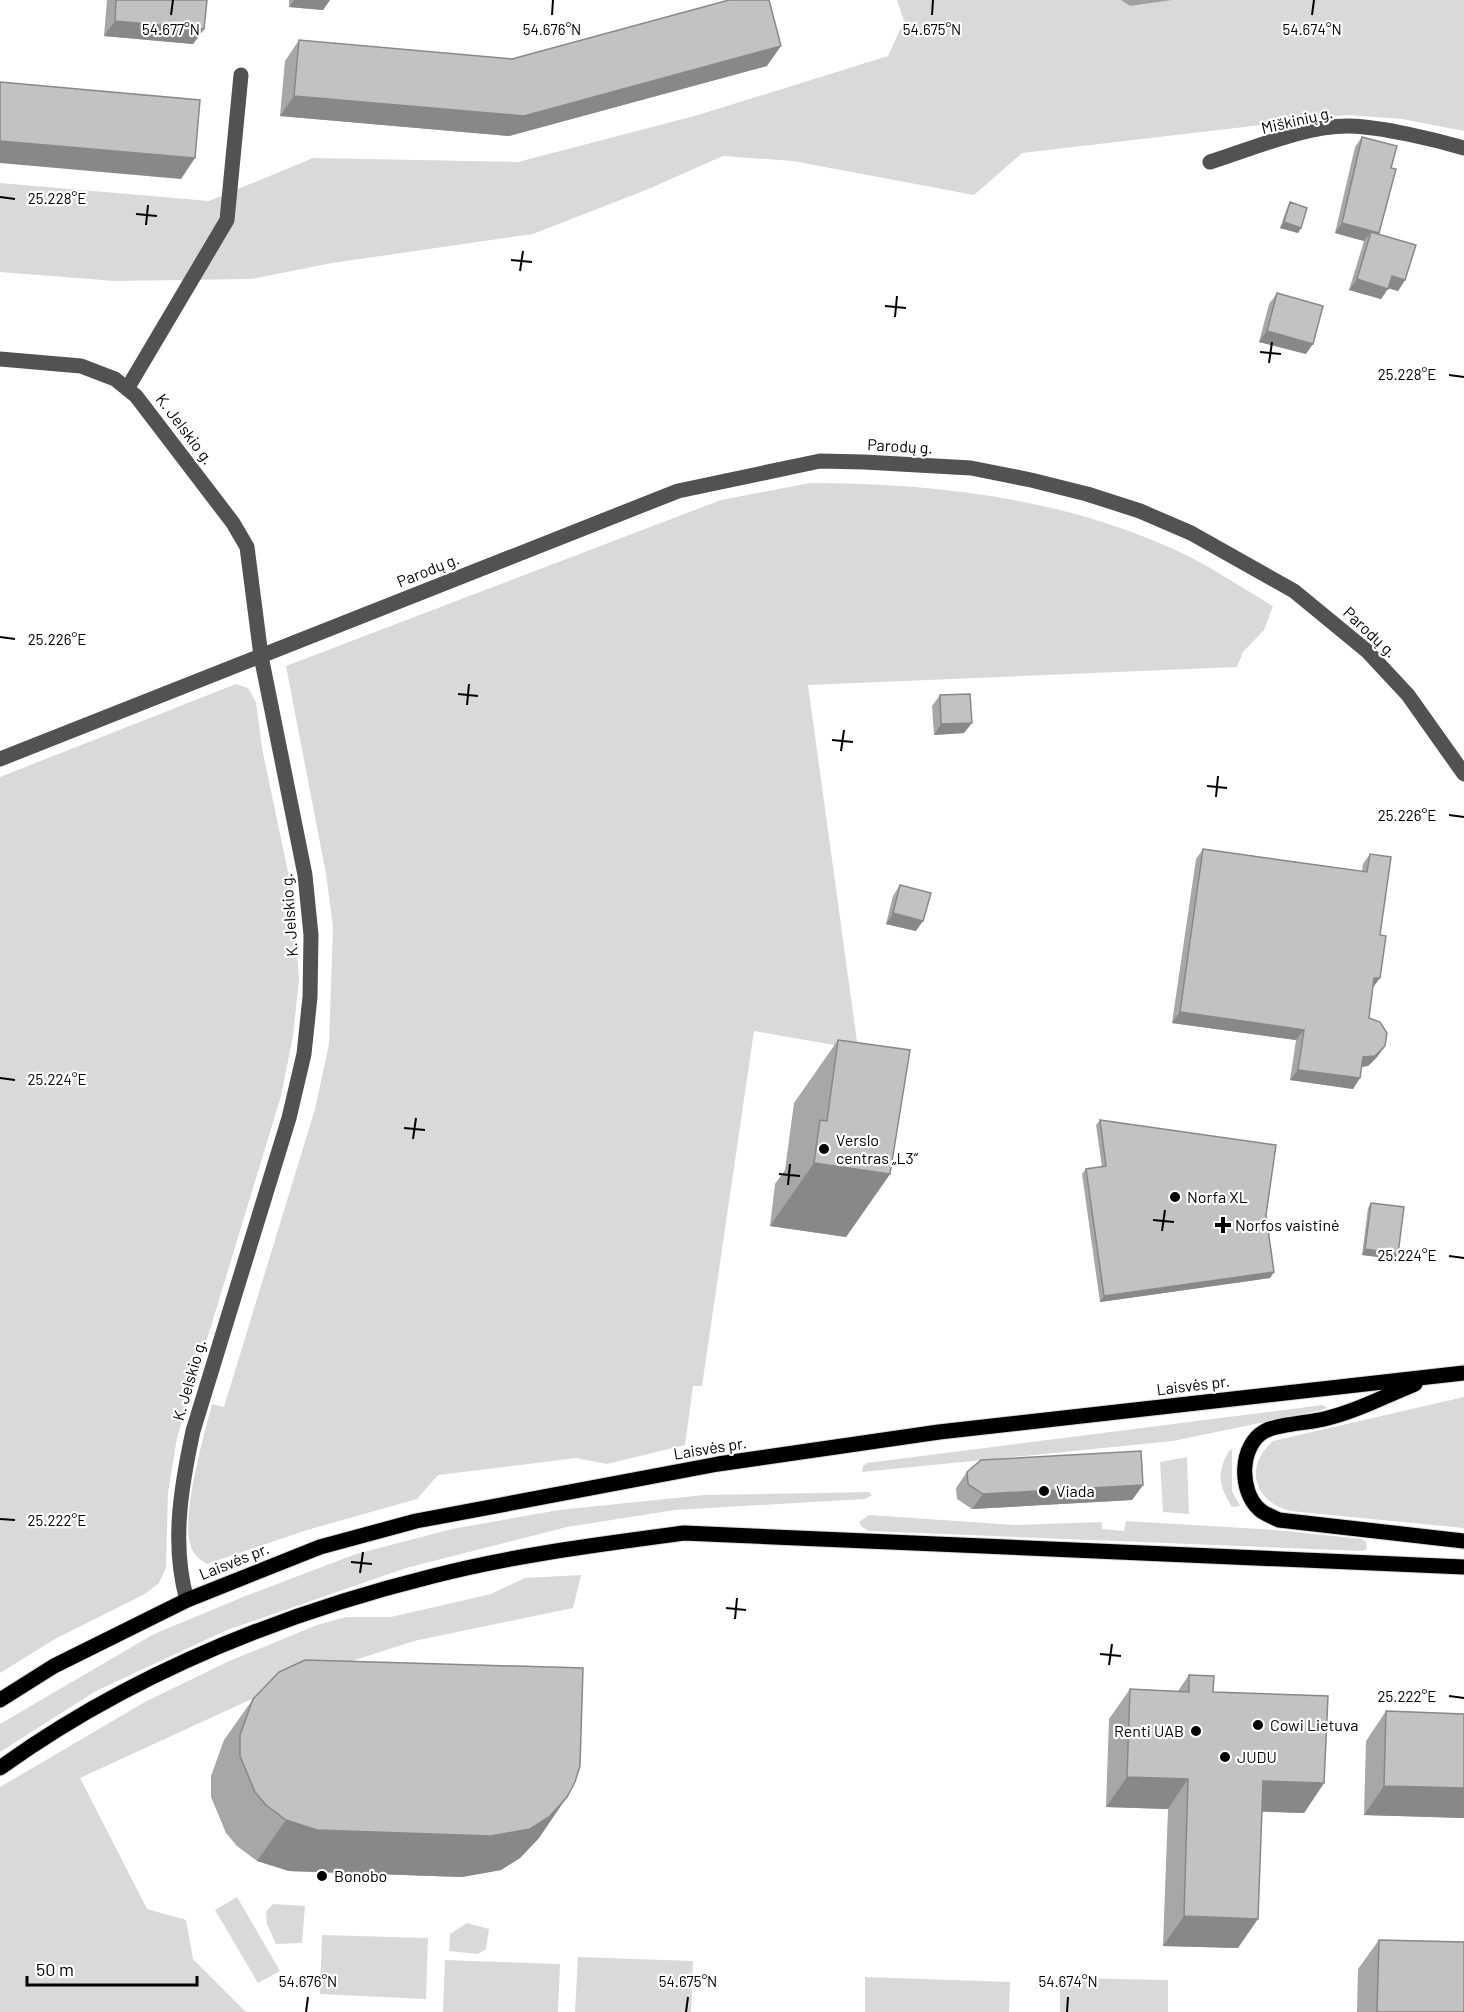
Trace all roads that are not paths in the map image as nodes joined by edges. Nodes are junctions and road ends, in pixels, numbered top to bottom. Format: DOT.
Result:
graph roads {
  1 [pos="240,75"];
  2 [pos="1464,148"];
  3 [pos="1210,162"];
  4 [pos="0,359"];
  5 [pos="127,389"];
  6 [pos="261,656"];
  7 [pos="0,759"];
  8 [pos="1464,774"];
  9 [pos="1464,1373"];
  10 [pos="1431,1378"];
  11 [pos="1464,1541"];
  12 [pos="1464,1567"];
  13 [pos="187,1600"];
  14 [pos="0,1701"];
  15 [pos="0,1768"];
  1 -- 5 [label="street"];
  2 -- 3 [label="street, Miškinių g."];
  4 -- 5 [label="street, K. Jelskio g."];
  5 -- 6 [label="street, K. Jelskio g."];
  6 -- 7 [label="street, Parodų g."];
  6 -- 8 [label="street, Parodų g."];
  6 -- 13 [label="street, K. Jelskio g."];
  9 -- 10 [label="main road, Laisvės pr."];
  10 -- 11 [label="main road"];
  10 -- 13 [label="main road, Laisvės pr."];
  12 -- 15 [label="main road"];
  13 -- 14 [label="main road, Laisvės pr."];
}
